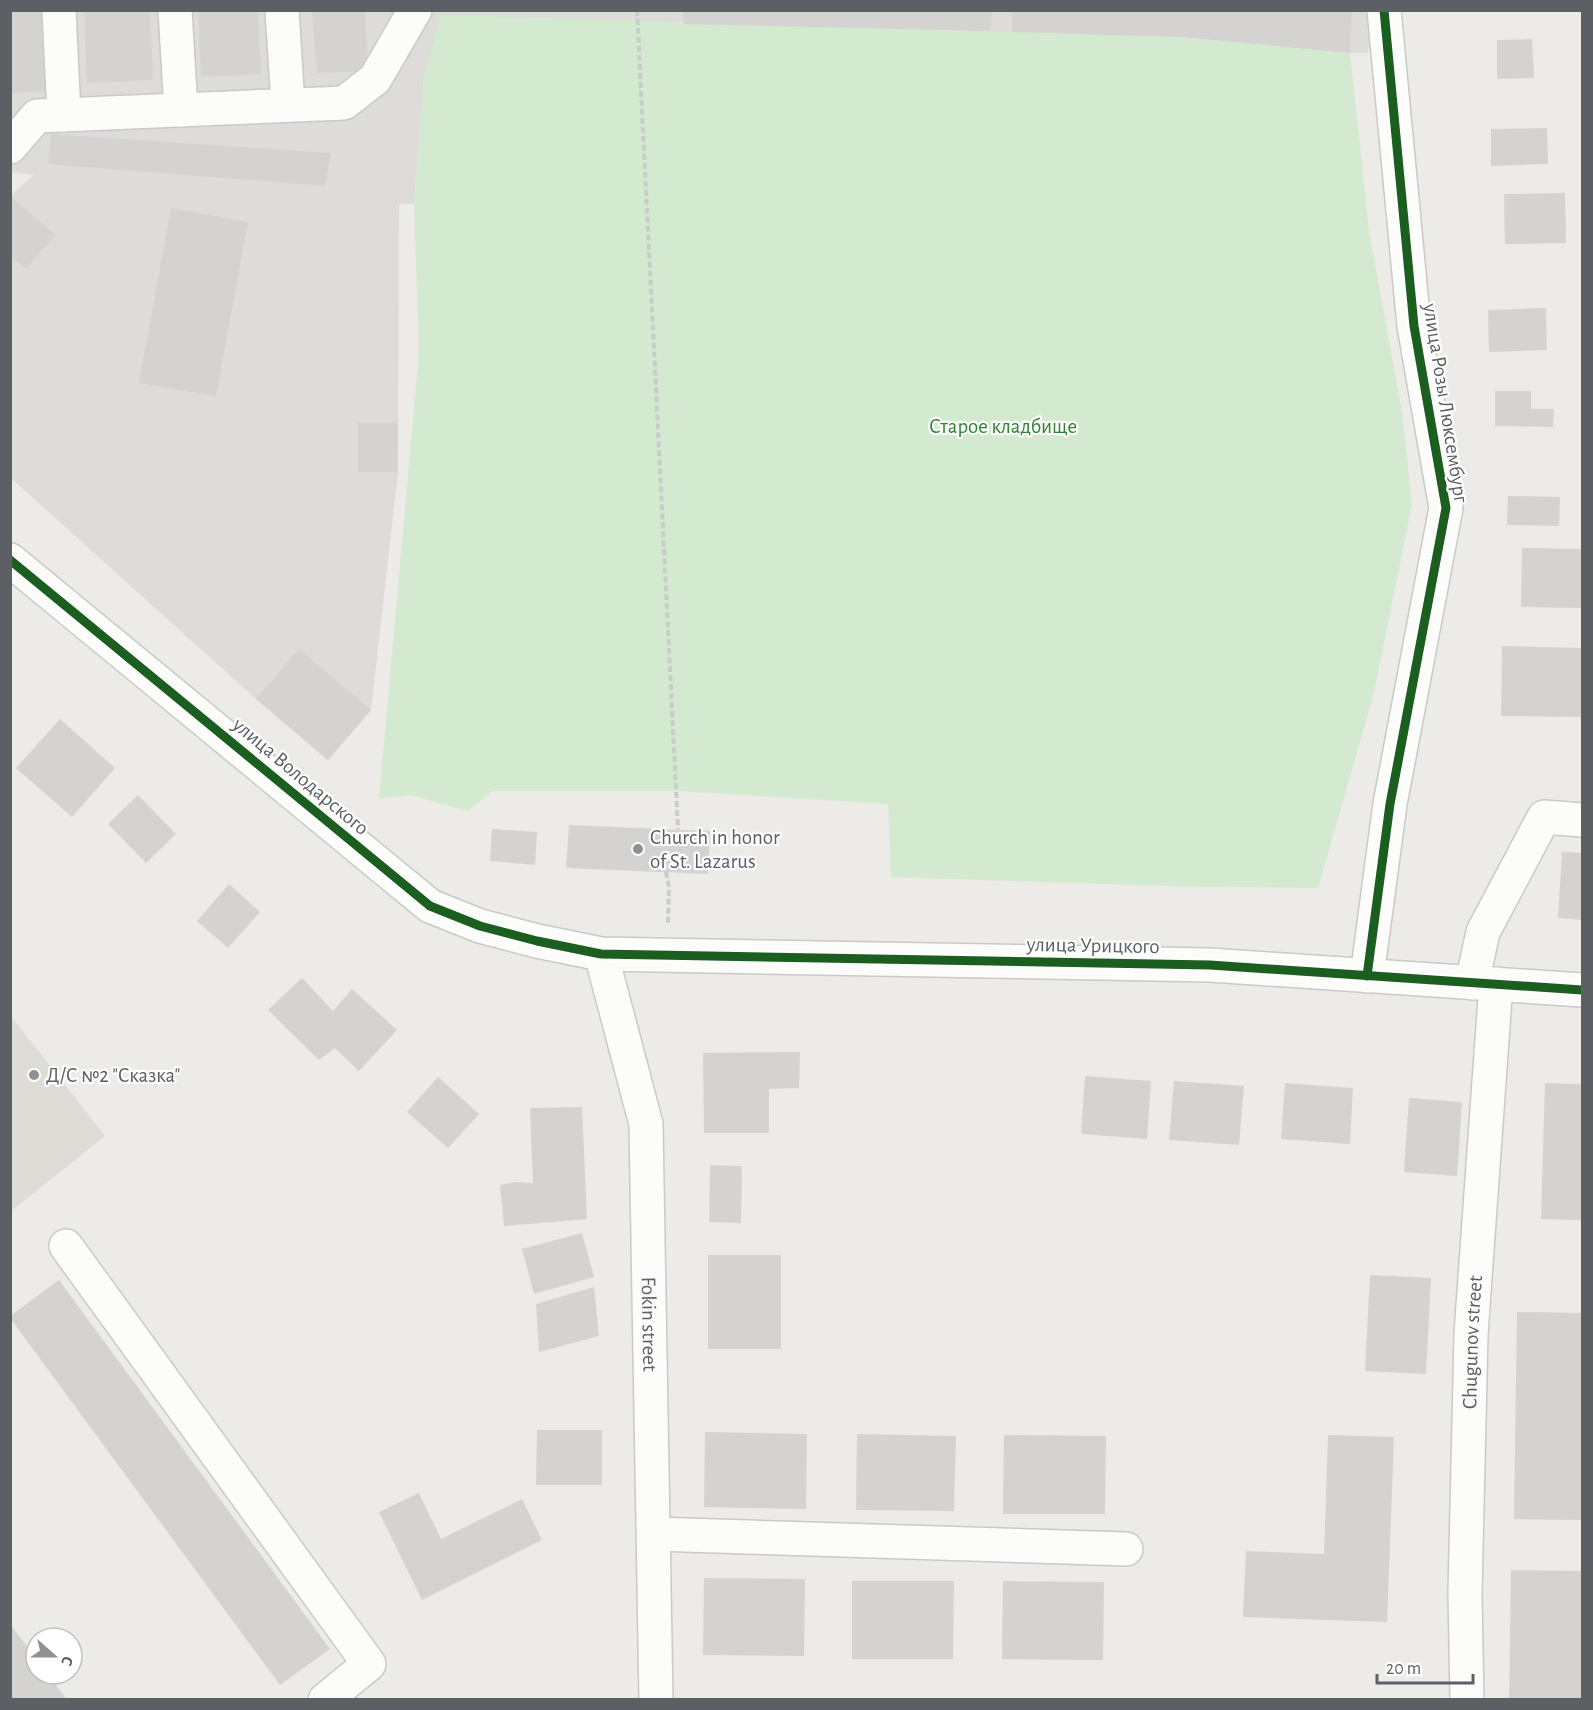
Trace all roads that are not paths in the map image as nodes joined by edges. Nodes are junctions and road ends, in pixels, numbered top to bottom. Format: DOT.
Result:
graph roads {
  1 [pos="59,10"];
  2 [pos="175,10"];
  3 [pos="282,10"];
  4 [pos="390,10"];
  5 [pos="415,10"];
  6 [pos="1384,10"];
  7 [pos="393,48"];
  8 [pos="288,105"];
  9 [pos="181,110"];
  10 [pos="64,115"];
  11 [pos="10,147"];
  12 [pos="10,560"];
  13 [pos="1582,820"];
  14 [pos="601,954"];
  15 [pos="1367,976"];
  16 [pos="1484,984"];
  17 [pos="1582,990"];
  18 [pos="66,1246"];
  19 [pos="654,1534"];
  20 [pos="1126,1549"];
  21 [pos="325,1700"];
  22 [pos="656,1700"];
  23 [pos="1467,1700"];
  1 -- 10 [label="street"];
  2 -- 9 [label="street"];
  3 -- 8 [label="street"];
  4 -- 7 [label="street"];
  5 -- 7 [label="street"];
  6 -- 15 [label="street, улица Розы Люксембург"];
  7 -- 8 [label="street"];
  8 -- 9 [label="street"];
  9 -- 10 [label="street"];
  10 -- 11 [label="street"];
  12 -- 14 [label="street, улица Володарского"];
  13 -- 16 [label="street, Chugunov street"];
  14 -- 15 [label="street, улица Урицкого"];
  14 -- 19 [label="street, Fokin street"];
  15 -- 16 [label="street, улица Урицкого"];
  16 -- 17 [label="street, улица Урицкого"];
  16 -- 23 [label="street, Chugunov street"];
  18 -- 21 [label="street"];
  19 -- 20 [label="street"];
  19 -- 22 [label="street, Fokin street"];
}
